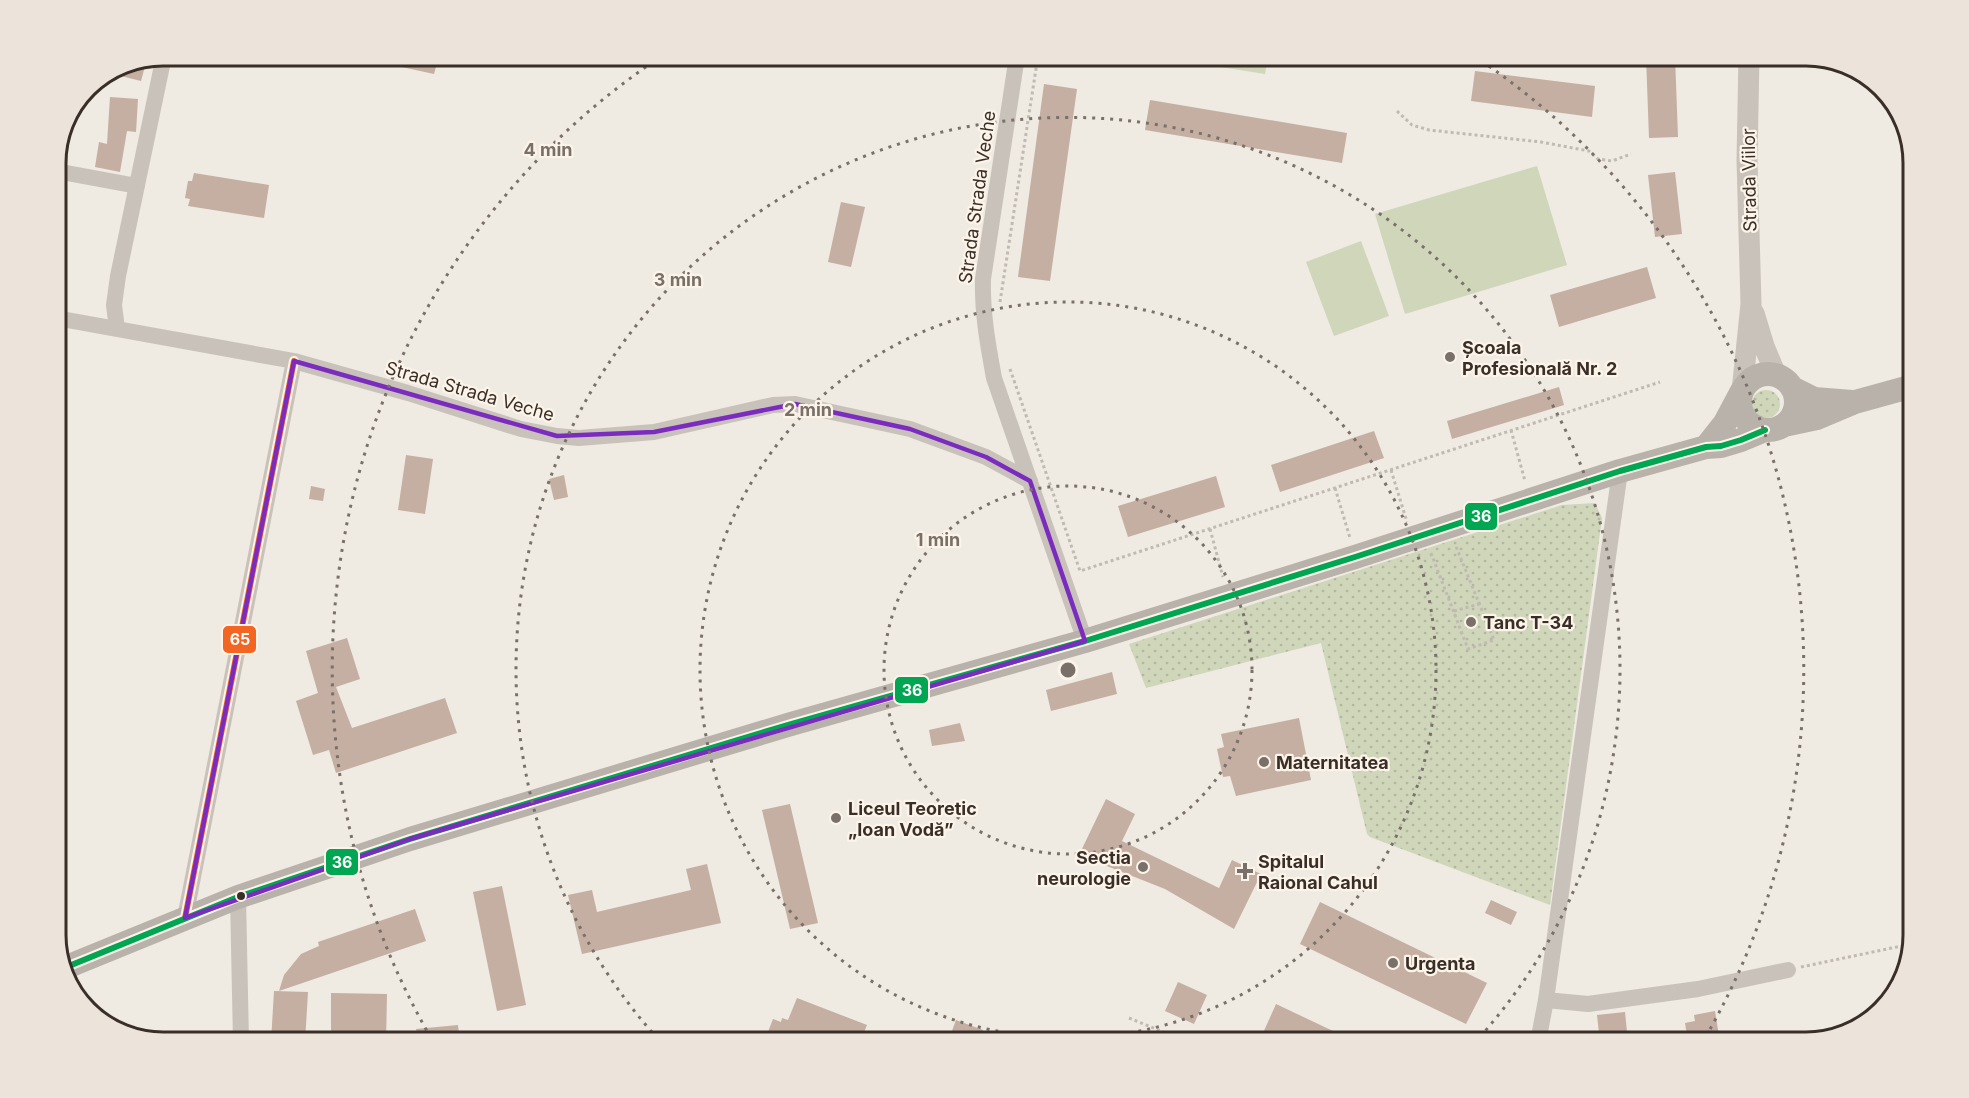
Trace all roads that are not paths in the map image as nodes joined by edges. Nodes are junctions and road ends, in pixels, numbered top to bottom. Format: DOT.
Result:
graph roads {
  1 [pos="162,66"];
  2 [pos="1015,66"];
  3 [pos="1749,66"];
  4 [pos="66,173"];
  5 [pos="137,186"];
  6 [pos="1751,304"];
  7 [pos="66,320"];
  8 [pos="117,328"];
  9 [pos="294,361"];
  10 [pos="1784,381"];
  11 [pos="1903,389"];
  12 [pos="1742,391"];
  13 [pos="1855,402"];
  14 [pos="1775,427"];
  15 [pos="1706,447"];
  16 [pos="1620,471"];
  17 [pos="1030,481"];
  18 [pos="1085,641"];
  19 [pos="238,897"];
  20 [pos="185,918"];
  21 [pos="71,965"];
  22 [pos="1788,970"];
  23 [pos="1546,1000"];
  24 [pos="241,1032"];
  25 [pos="1540,1032"];
  1 -- 5 [label="street"];
  2 -- 17 [label="street, Strada Strada Veche"];
  3 -- 6 [label="street, Strada Viilor"];
  4 -- 5 [label="street"];
  5 -- 8 [label="street"];
  6 -- 10 [label="street"];
  6 -- 12 [label="street"];
  7 -- 8 [label="street, Strada Strada Veche"];
  8 -- 9 [label="street, Strada Strada Veche"];
  9 -- 17 [label="street, Strada Strada Veche"];
  9 -- 20 [label="street"];
  10 -- 12 [label="main road"];
  10 -- 13 [label="main road"];
  10 -- 14 [label="main road"];
  11 -- 13 [label="main road"];
  12 -- 14 [label="main road"];
  12 -- 15 [label="main road"];
  13 -- 14 [label="main road"];
  14 -- 15 [label="main road"];
  15 -- 16 [label="main road"];
  16 -- 18 [label="main road"];
  16 -- 23 [label="street"];
  17 -- 18 [label="street, Strada Strada Veche"];
  18 -- 19 [label="main road"];
  19 -- 20 [label="main road"];
  19 -- 24 [label="street"];
  20 -- 21 [label="main road"];
  22 -- 23 [label="street"];
  23 -- 25 [label="street"];
}
